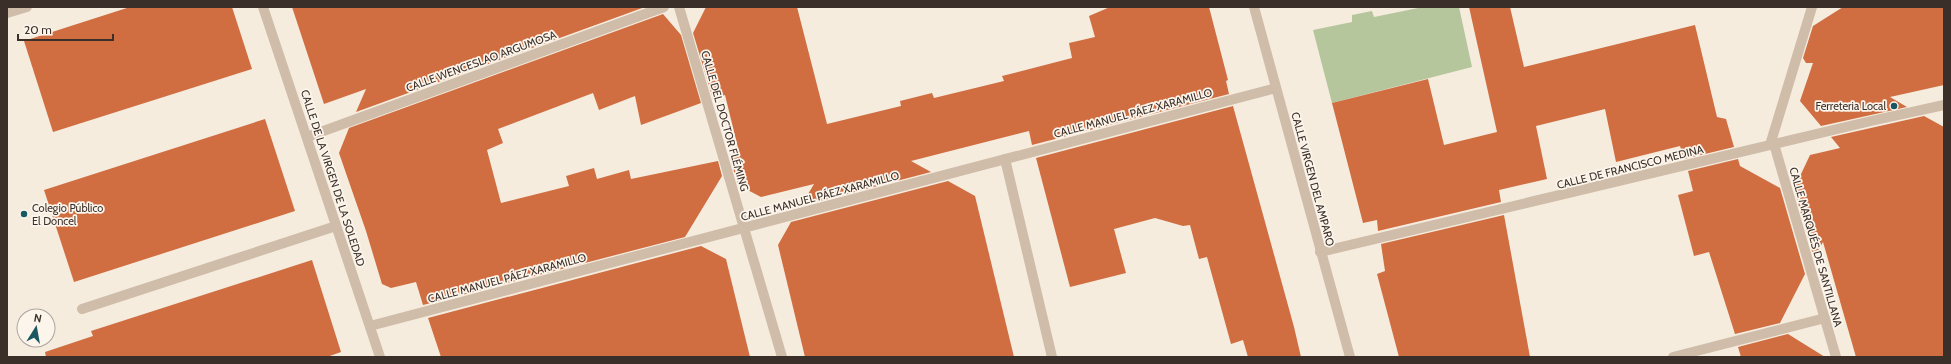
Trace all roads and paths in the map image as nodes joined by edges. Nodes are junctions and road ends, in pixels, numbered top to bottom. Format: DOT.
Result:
graph roads {
  1 [pos="27,7"];
  2 [pos="263,7"];
  3 [pos="664,7"];
  4 [pos="679,7"];
  5 [pos="1254,7"];
  6 [pos="1812,7"];
  7 [pos="7,13"];
  8 [pos="1276,88"];
  9 [pos="1944,105"];
  10 [pos="307,137"];
  11 [pos="1772,144"];
  12 [pos="1005,159"];
  13 [pos="336,226"];
  14 [pos="744,229"];
  15 [pos="1320,252"];
  16 [pos="82,309"];
  17 [pos="1825,318"];
  18 [pos="370,326"];
  19 [pos="380,357"];
  20 [pos="782,357"];
  21 [pos="1052,357"];
  22 [pos="1350,357"];
  23 [pos="1673,357"];
  24 [pos="1836,357"];
  1 -- 7 [label="street"];
  2 -- 10 [label="street, CALLE DE LA VIRGEN DE LA SOLEDAD"];
  3 -- 10 [label="street, CALLE WENCESLAO ARGUMOSA"];
  4 -- 14 [label="street, CALLE DEL DOCTOR FLÉMING"];
  5 -- 8 [label="street, CALLE VIRGEN DEL AMPARO"];
  6 -- 11 [label="street"];
  8 -- 12 [label="street, CALLE MANUEL PÁEZ XARAMILLO"];
  8 -- 15 [label="street, CALLE VIRGEN DEL AMPARO"];
  9 -- 11 [label="street, CALLE DE FRANCISCO MEDINA"];
  10 -- 13 [label="street, CALLE DE LA VIRGEN DE LA SOLEDAD"];
  11 -- 15 [label="street, CALLE DE FRANCISCO MEDINA"];
  11 -- 17 [label="street, CALLE MARQUÉS DE SANTILLANA"];
  12 -- 14 [label="street, CALLE MANUEL PÁEZ XARAMILLO"];
  12 -- 21 [label="street"];
  13 -- 16 [label="street"];
  13 -- 18 [label="street, CALLE DE LA VIRGEN DE LA SOLEDAD"];
  14 -- 18 [label="street, CALLE MANUEL PÁEZ XARAMILLO"];
  14 -- 20 [label="street, CALLE DEL DOCTOR FLÉMING"];
  15 -- 22 [label="street, CALLE VIRGEN DEL AMPARO"];
  17 -- 23 [label="street"];
  17 -- 24 [label="street, CALLE MARQUÉS DE SANTILLANA"];
  18 -- 19 [label="street, CALLE DE LA VIRGEN DE LA SOLEDAD"];
}
